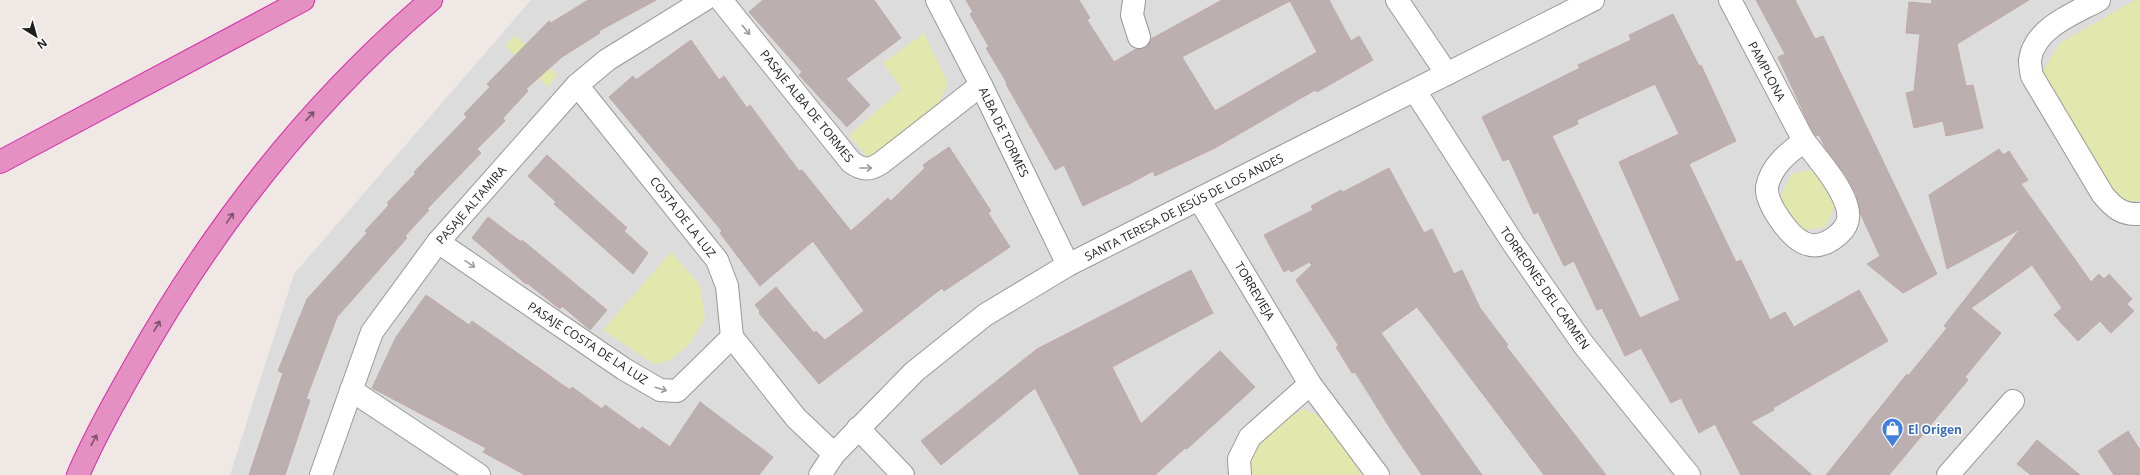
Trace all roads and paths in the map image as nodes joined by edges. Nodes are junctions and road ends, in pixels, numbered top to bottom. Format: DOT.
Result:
graph roads {
  1 [pos="303,0"];
  2 [pos="431,0"];
  3 [pos="704,0"];
  4 [pos="721,0"];
  5 [pos="937,0"];
  6 [pos="1138,0"];
  7 [pos="1397,0"];
  8 [pos="1593,0"];
  9 [pos="1730,0"];
  10 [pos="2099,0"];
  11 [pos="1139,37"];
  12 [pos="1446,74"];
  13 [pos="577,85"];
  14 [pos="981,85"];
  15 [pos="1414,91"];
  16 [pos="1804,141"];
  17 [pos="0,162"];
  18 [pos="1199,199"];
  19 [pos="2140,214"];
  20 [pos="438,242"];
  21 [pos="1068,265"];
  22 [pos="732,337"];
  23 [pos="1310,384"];
  24 [pos="351,390"];
  25 [pos="2013,401"];
  26 [pos="858,428"];
  27 [pos="834,454"];
  28 [pos="78,475"];
  29 [pos="321,475"];
  30 [pos="478,475"];
  31 [pos="820,475"];
  32 [pos="903,475"];
  33 [pos="1240,475"];
  34 [pos="1378,475"];
  35 [pos="1689,475"];
  36 [pos="1948,475"];
  1 -- 17 [label="highway"];
  28 -- 2 [label="highway, one-way"];
  3 -- 13 [label="street, PASAJE ALTAMIRA"];
  4 -- 14 [label="street, PASAJE ALBA DE TORMES, one-way"];
  5 -- 14 [label="street, ALBA DE TORMES"];
  6 -- 11 [label="street"];
  7 -- 12 [label="street"];
  8 -- 12 [label="street, SANTA TERESA DE JESÚS DE LOS ANDES"];
  9 -- 16 [label="street, PAMPLONA"];
  10 -- 19 [label="street"];
  12 -- 15 [label="street, SANTA TERESA DE JESÚS DE LOS ANDES"];
  13 -- 20 [label="street, PASAJE ALTAMIRA"];
  13 -- 22 [label="street, COSTA DE LA LUZ"];
  14 -- 21 [label="street, ALBA DE TORMES"];
  15 -- 18 [label="street, SANTA TERESA DE JESÚS DE LOS ANDES"];
  15 -- 35 [label="street, TORREONES DEL CARMEN"];
  16 -- 16 [label="street, PAMPLONA"];
  18 -- 21 [label="street, SANTA TERESA DE JESÚS DE LOS ANDES"];
  18 -- 23 [label="street, TORREVIEJA"];
  20 -- 22 [label="street, PASAJE COSTA DE LA LUZ, one-way"];
  20 -- 24 [label="street, PASAJE ALTAMIRA"];
  21 -- 26 [label="street, SANTA TERESA DE JESÚS DE LOS ANDES"];
  22 -- 27 [label="street"];
  23 -- 33 [label="street"];
  23 -- 34 [label="street, TORREVIEJA"];
  24 -- 29 [label="street, PASAJE ALTAMIRA"];
  24 -- 30 [label="street"];
  25 -- 36 [label="street"];
  26 -- 27 [label="street, SANTA TERESA DE JESÚS DE LOS ANDES"];
  26 -- 32 [label="street"];
  27 -- 31 [label="street, SANTA TERESA DE JESÚS DE LOS ANDES"];
}
